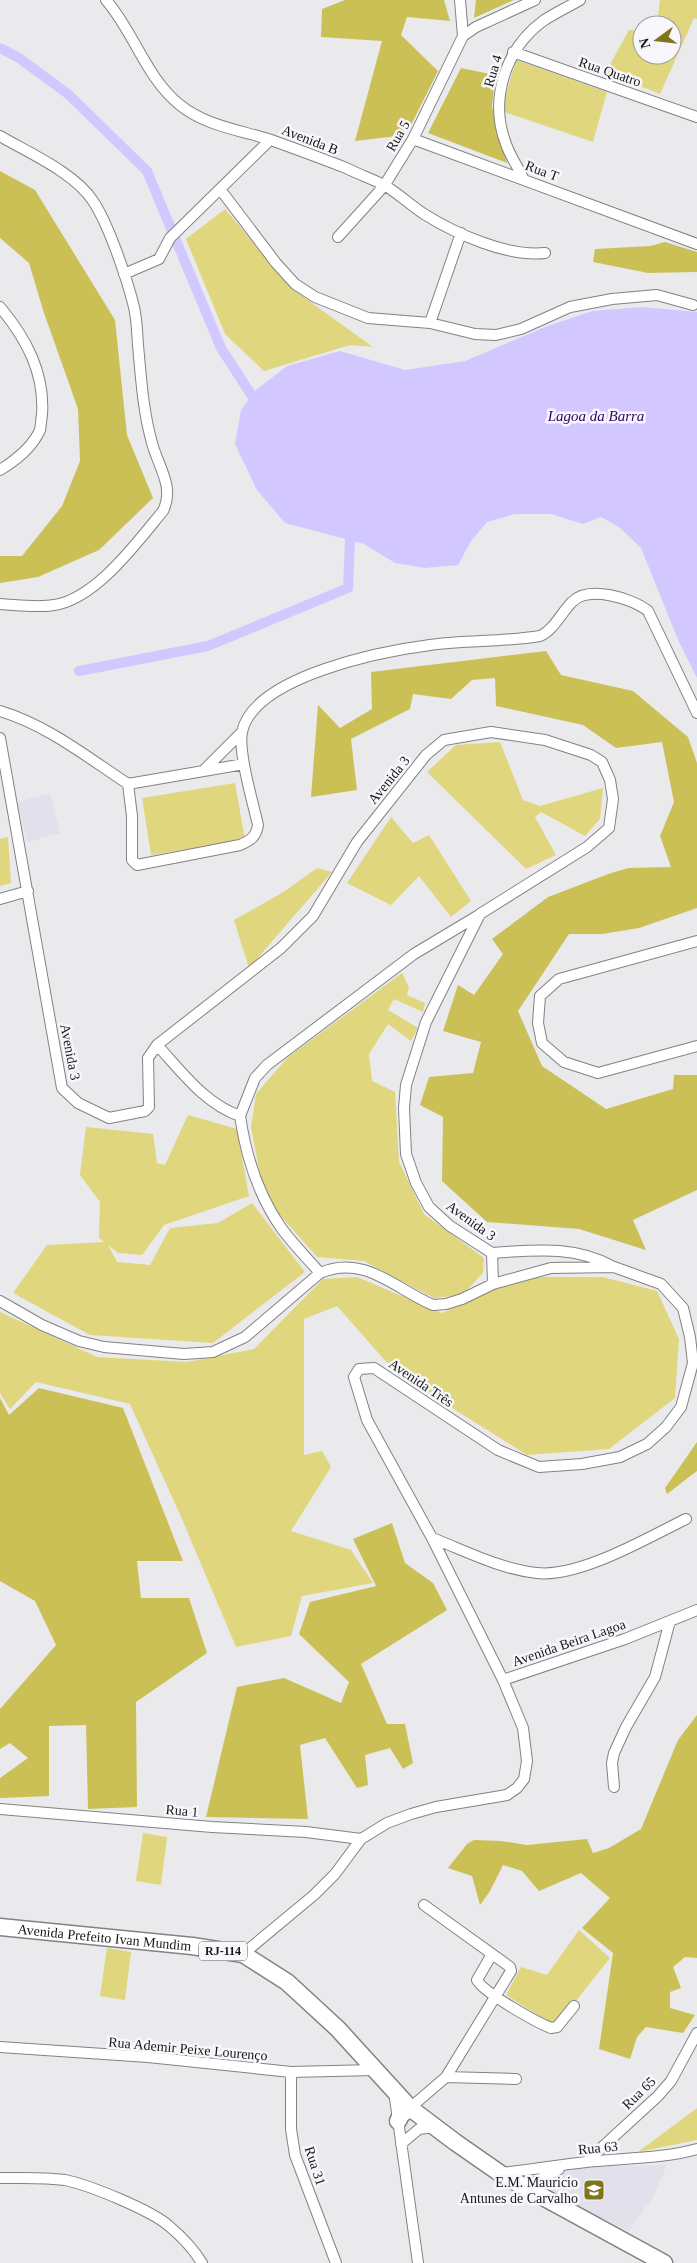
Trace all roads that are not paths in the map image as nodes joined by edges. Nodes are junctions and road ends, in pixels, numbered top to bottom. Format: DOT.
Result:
graph roads {
  1 [pos="106,0"];
  2 [pos="535,0"];
  3 [pos="460,1"];
  4 [pos="575,1"];
  5 [pos="463,36"];
  6 [pos="513,52"];
  7 [pos="697,117"];
  8 [pos="0,136"];
  9 [pos="413,139"];
  10 [pos="270,140"];
  11 [pos="524,178"];
  12 [pos="384,186"];
  13 [pos="220,189"];
  14 [pos="461,233"];
  15 [pos="338,237"];
  16 [pos="697,244"];
  17 [pos="545,253"];
  18 [pos="124,274"];
  19 [pos="693,304"];
  20 [pos="0,307"];
  21 [pos="430,323"];
  22 [pos="0,470"];
  23 [pos="0,604"];
  24 [pos="0,711"];
  25 [pos="697,714"];
  26 [pos="242,732"];
  27 [pos="0,738"];
  28 [pos="244,764"];
  29 [pos="203,770"];
  30 [pos="128,784"];
  31 [pos="28,891"];
  32 [pos="0,899"];
  33 [pos="480,914"];
  34 [pos="697,941"];
  35 [pos="157,1045"];
  36 [pos="697,1046"];
  37 [pos="240,1116"];
  38 [pos="492,1253"];
  39 [pos="614,1267"];
  40 [pos="320,1273"];
  41 [pos="493,1284"];
  42 [pos="0,1301"];
  43 [pos="686,1519"];
  44 [pos="432,1538"];
  45 [pos="697,1610"];
  46 [pos="670,1620"];
  47 [pos="503,1680"];
  48 [pos="614,1788"];
  49 [pos="0,1809"];
  50 [pos="361,1839"];
  51 [pos="424,1905"];
  52 [pos="0,1927"];
  53 [pos="243,1954"];
  54 [pos="492,1954"];
  55 [pos="497,1997"];
  56 [pos="574,2006"];
  57 [pos="697,2033"];
  58 [pos="0,2047"];
  59 [pos="374,2070"];
  60 [pos="291,2072"];
  61 [pos="446,2078"];
  62 [pos="516,2079"];
  63 [pos="394,2090"];
  64 [pos="412,2109"];
  65 [pos="398,2124"];
  66 [pos="436,2127"];
  67 [pos="414,2132"];
  68 [pos="401,2144"];
  69 [pos="697,2149"];
  70 [pos="586,2162"];
  71 [pos="564,2166"];
  72 [pos="500,2174"];
  73 [pos="0,2178"];
  74 [pos="526,2187"];
  75 [pos="202,2263"];
  76 [pos="336,2263"];
  77 [pos="418,2263"];
  78 [pos="664,2263"];
  1 -- 10 [label="street, Avenida B"];
  2 -- 5 [label="street"];
  3 -- 5 [label="street"];
  4 -- 6 [label="street, Rua 4"];
  5 -- 9 [label="street, Rua 5"];
  6 -- 7 [label="street, Rua Quatro"];
  6 -- 11 [label="street, Rua 4"];
  8 -- 18 [label="street"];
  9 -- 11 [label="street, Rua T"];
  9 -- 12 [label="street, Rua 5"];
  10 -- 12 [label="street, Avenida B"];
  10 -- 13 [label="street"];
  11 -- 16 [label="street, Rua T"];
  12 -- 14 [label="street, Avenida B"];
  12 -- 15 [label="street, Rua 5"];
  13 -- 18 [label="street"];
  13 -- 21 [label="street"];
  14 -- 17 [label="street, Avenida B"];
  14 -- 21 [label="street"];
  18 -- 23 [label="street"];
  19 -- 21 [label="street"];
  20 -- 22 [label="street"];
  24 -- 30 [label="street"];
  25 -- 26 [label="street"];
  26 -- 28 [label="street"];
  26 -- 29 [label="street"];
  27 -- 31 [label="street, Avenida 3"];
  28 -- 29 [label="street"];
  28 -- 30 [label="street"];
  29 -- 30 [label="street"];
  31 -- 32 [label="street"];
  31 -- 35 [label="street, Avenida 3"];
  33 -- 35 [label="street, Avenida 3"];
  33 -- 37 [label="street"];
  33 -- 38 [label="street, Avenida 3"];
  34 -- 36 [label="street"];
  35 -- 37 [label="street"];
  37 -- 40 [label="street"];
  38 -- 39 [label="street"];
  38 -- 41 [label="street, Avenida 3"];
  39 -- 41 [label="street"];
  39 -- 44 [label="street, Avenida Três"];
  40 -- 41 [label="street"];
  40 -- 42 [label="street"];
  43 -- 44 [label="street"];
  44 -- 47 [label="street, Avenida Três"];
  45 -- 46 [label="street, Avenida Beira Lagoa"];
  46 -- 47 [label="street, Avenida Beira Lagoa"];
  46 -- 48 [label="street"];
  47 -- 50 [label="street, Avenida Beira Lagoa"];
  49 -- 50 [label="street, Rua 1"];
  50 -- 53 [label="street, Avenida Beira Lagoa"];
  51 -- 54 [label="street"];
  52 -- 53 [label="main road, Avenida Prefeito Ivan Mundim / RJ-114"];
  53 -- 59 [label="main road, Avenida Prefeito Ivan Mundim / RJ-114"];
  54 -- 55 [label="street"];
  54 -- 55 [label="street"];
  55 -- 56 [label="street"];
  55 -- 61 [label="street"];
  57 -- 70 [label="street, Rua 65"];
  58 -- 60 [label="street, Rua Ademir Peixe Lourenço"];
  59 -- 60 [label="street, Rua Ademir Peixe Lourenço"];
  59 -- 63 [label="main road, Avenida Prefeito Ivan Mundim / RJ-114"];
  60 -- 76 [label="street, Rua 31"];
  61 -- 62 [label="street"];
  61 -- 64 [label="street"];
  63 -- 64 [label="main road, RJ-114"];
  63 -- 65 [label="street"];
  64 -- 65 [label="main road"];
  64 -- 66 [label="main road, RJ-114"];
  64 -- 67 [label="main road"];
  65 -- 67 [label="street"];
  65 -- 68 [label="street"];
  66 -- 67 [label="street"];
  66 -- 72 [label="main road, RJ-114"];
  67 -- 68 [label="street"];
  68 -- 77 [label="street"];
  69 -- 70 [label="street, Rua 63"];
  70 -- 71 [label="street, Rua 63"];
  71 -- 72 [label="street, Rua 63"];
  71 -- 74 [label="street"];
  72 -- 74 [label="main road, RJ-114"];
  73 -- 75 [label="street"];
  74 -- 78 [label="main road, RJ-114"];
}
